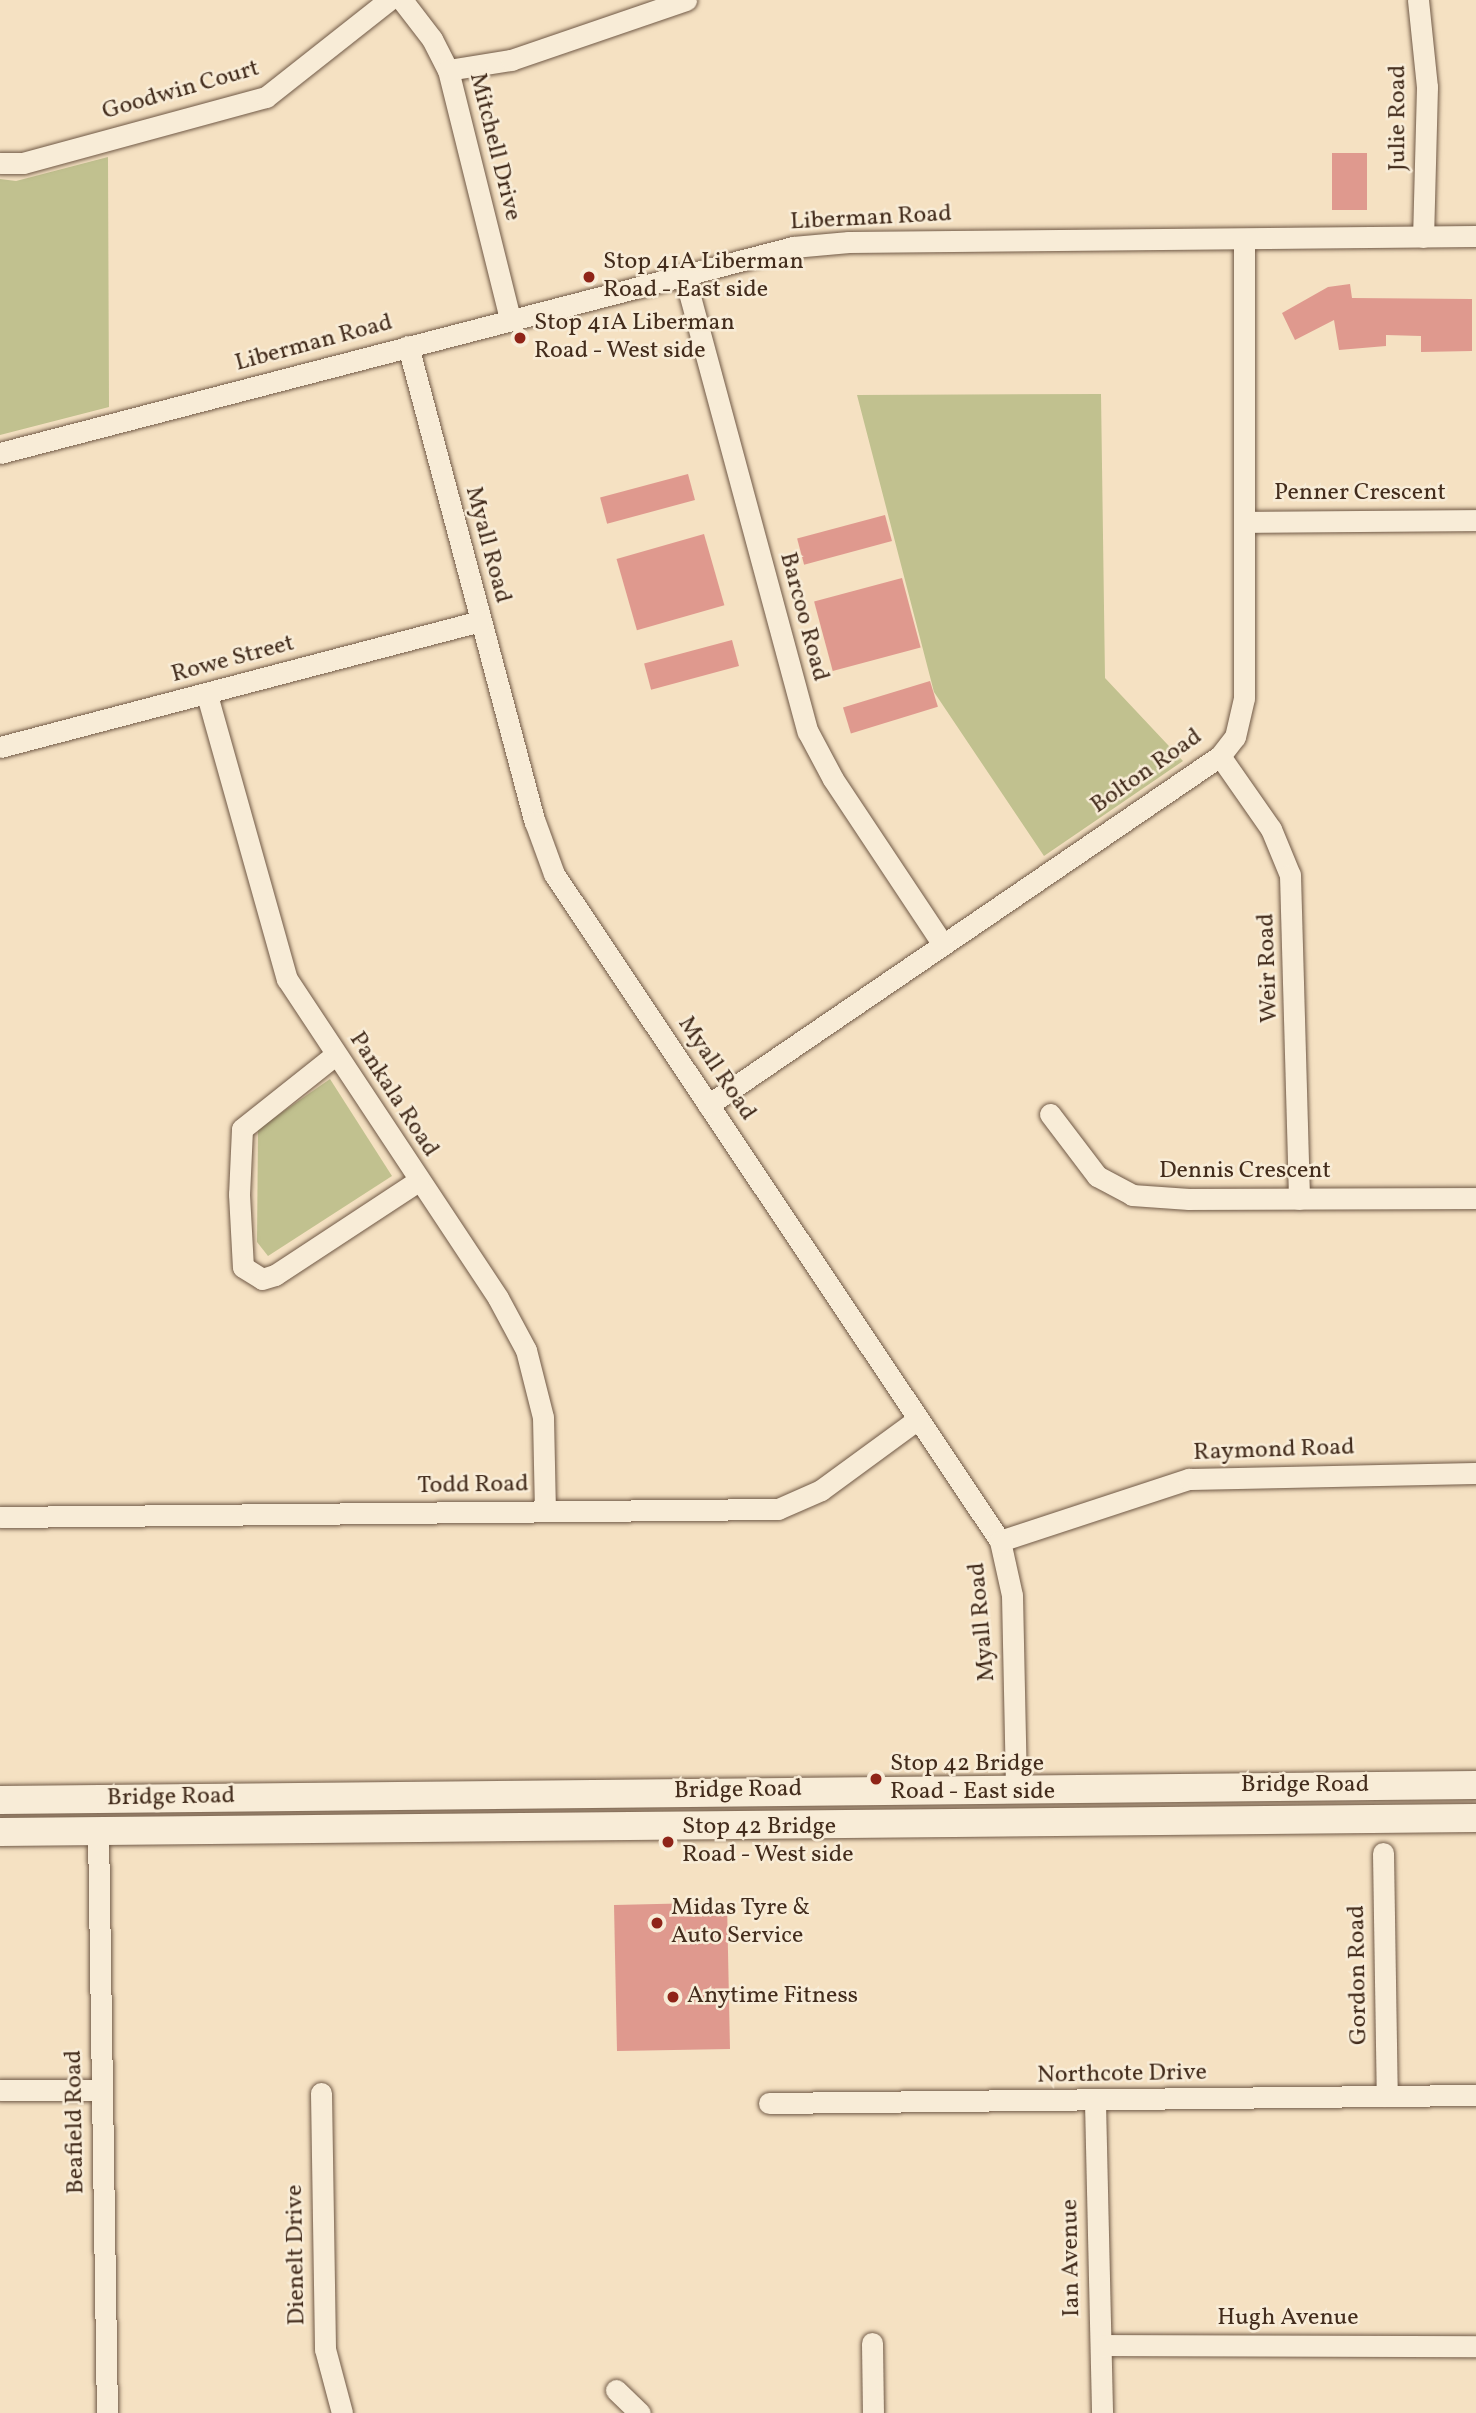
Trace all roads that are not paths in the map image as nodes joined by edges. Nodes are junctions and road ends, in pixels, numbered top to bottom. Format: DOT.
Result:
graph roads {
  1 [pos="388,0"];
  2 [pos="402,0"];
  3 [pos="686,0"];
  4 [pos="1418,0"];
  5 [pos="651,6"];
  6 [pos="448,70"];
  7 [pos="0,163"];
  8 [pos="1476,236"];
  9 [pos="1423,237"];
  10 [pos="1244,239"];
  11 [pos="684,274"];
  12 [pos="510,318"];
  13 [pos="408,346"];
  14 [pos="0,453"];
  15 [pos="1476,520"];
  16 [pos="1244,522"];
  17 [pos="480,621"];
  18 [pos="207,695"];
  19 [pos="0,747"];
  20 [pos="1220,756"];
  21 [pos="942,943"];
  22 [pos="335,1055"];
  23 [pos="708,1105"];
  24 [pos="1050,1114"];
  25 [pos="418,1181"];
  26 [pos="1476,1198"];
  27 [pos="1299,1199"];
  28 [pos="919,1419"];
  29 [pos="1476,1473"];
  30 [pos="545,1511"];
  31 [pos="0,1517"];
  32 [pos="1000,1541"];
  33 [pos="1476,1785"];
  34 [pos="1016,1788"];
  35 [pos="97,1799"];
  36 [pos="0,1800"];
  37 [pos="1476,1818"];
  38 [pos="1017,1822"];
  39 [pos="98,1830"];
  40 [pos="0,1832"];
  41 [pos="1383,1853"];
  42 [pos="0,2090"];
  43 [pos="102,2090"];
  44 [pos="321,2093"];
  45 [pos="1476,2095"];
  46 [pos="1387,2096"];
  47 [pos="1095,2102"];
  48 [pos="768,2103"];
  49 [pos="872,2343"];
  50 [pos="1101,2345"];
  51 [pos="1476,2346"];
  52 [pos="616,2390"];
  53 [pos="107,2413"];
  54 [pos="342,2413"];
  55 [pos="640,2413"];
  56 [pos="873,2413"];
  57 [pos="1102,2413"];
  1 -- 7 [label="street, Goodwin Court"];
  2 -- 6 [label="street, Mitchell Drive"];
  3 -- 5 [label="street"];
  4 -- 9 [label="street, Julie Road"];
  5 -- 6 [label="street"];
  6 -- 12 [label="street, Mitchell Drive"];
  8 -- 9 [label="street, Liberman Road"];
  9 -- 10 [label="street, Liberman Road"];
  10 -- 11 [label="street, Liberman Road"];
  10 -- 16 [label="street, Bolton Road"];
  11 -- 12 [label="street, Liberman Road"];
  11 -- 21 [label="street, Barcoo Road"];
  12 -- 13 [label="street, Liberman Road"];
  13 -- 14 [label="street, Liberman Road"];
  13 -- 17 [label="street, Myall Road"];
  15 -- 16 [label="street, Penner Crescent"];
  16 -- 20 [label="street, Bolton Road"];
  17 -- 18 [label="street, Rowe Street"];
  17 -- 23 [label="street, Myall Road"];
  18 -- 19 [label="street, Rowe Street"];
  18 -- 22 [label="street, Pankala Road"];
  20 -- 21 [label="street, Bolton Road"];
  20 -- 27 [label="street, Weir Road"];
  21 -- 23 [label="street, Bolton Road"];
  22 -- 25 [label="street, Pankala Road"];
  22 -- 25 [label="street"];
  23 -- 28 [label="street, Myall Road"];
  24 -- 27 [label="street, Dennis Crescent"];
  25 -- 30 [label="street, Pankala Road"];
  26 -- 27 [label="street, Dennis Crescent"];
  28 -- 30 [label="street, Todd Road"];
  28 -- 32 [label="street, Myall Road"];
  29 -- 32 [label="street, Raymond Road"];
  30 -- 31 [label="street, Todd Road"];
  32 -- 34 [label="street, Myall Road"];
  33 -- 34 [label="main road, Bridge Road"];
  34 -- 35 [label="main road, Bridge Road"];
  34 -- 38 [label="main road"];
  35 -- 36 [label="main road, Bridge Road"];
  35 -- 39 [label="main road"];
  37 -- 38 [label="main road, Bridge Road"];
  38 -- 39 [label="main road, Bridge Road"];
  39 -- 40 [label="main road, Bridge Road"];
  39 -- 43 [label="street, Beafield Road"];
  41 -- 46 [label="street, Gordon Road"];
  42 -- 43 [label="street"];
  43 -- 53 [label="street, Beafield Road"];
  44 -- 54 [label="street, Dienelt Drive"];
  45 -- 46 [label="street, Northcote Drive"];
  46 -- 47 [label="street, Northcote Drive"];
  47 -- 48 [label="street, Northcote Drive"];
  47 -- 50 [label="street, Ian Avenue"];
  49 -- 56 [label="street"];
  50 -- 51 [label="street, Hugh Avenue"];
  50 -- 57 [label="street, Ian Avenue"];
  52 -- 55 [label="street"];
}
